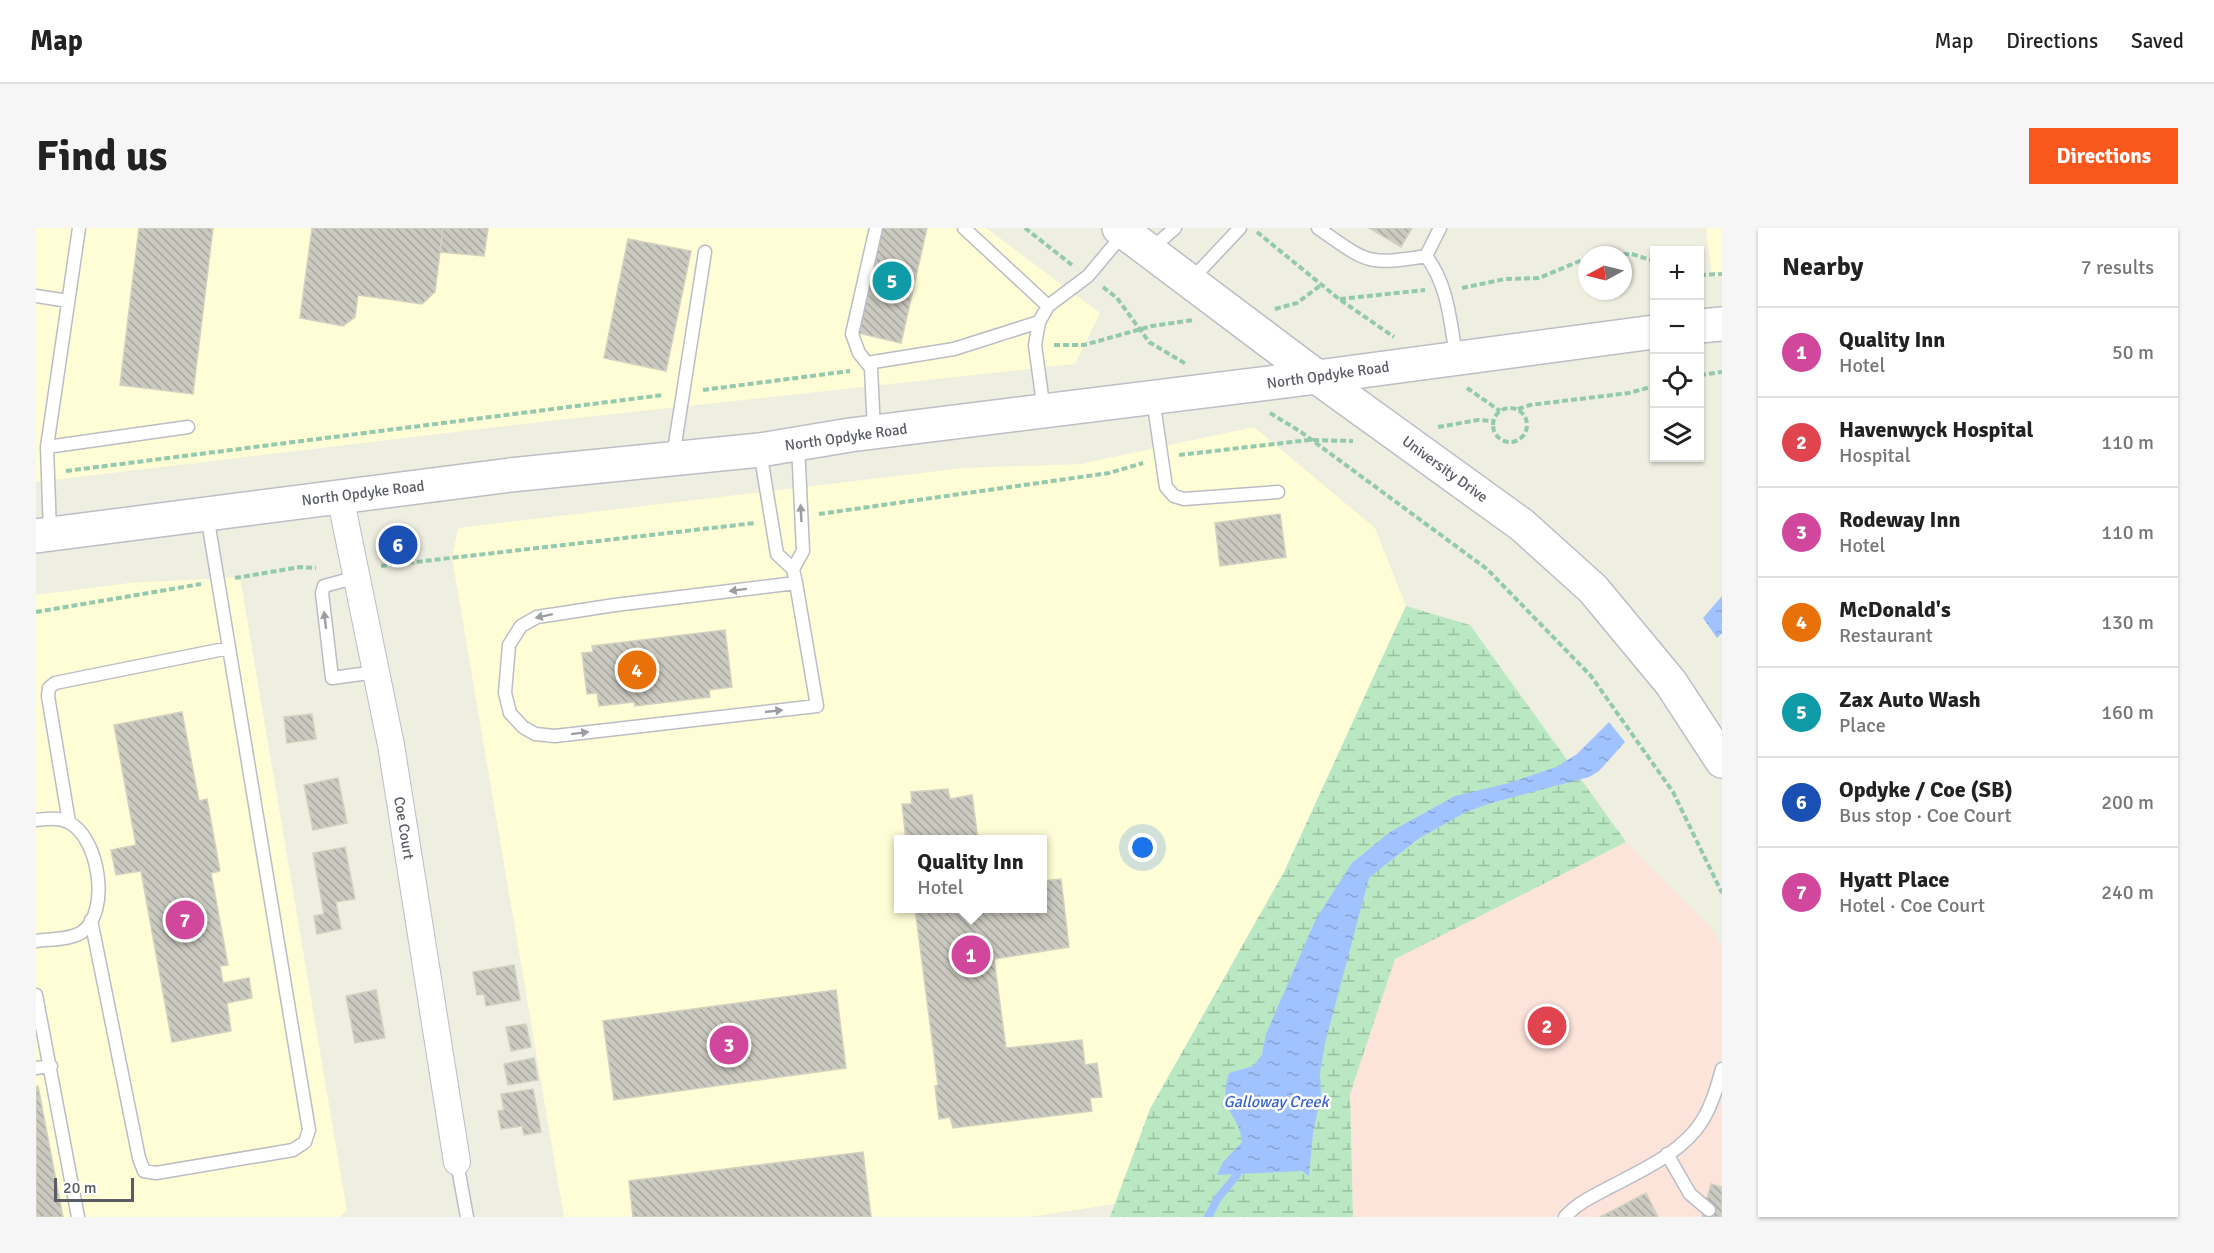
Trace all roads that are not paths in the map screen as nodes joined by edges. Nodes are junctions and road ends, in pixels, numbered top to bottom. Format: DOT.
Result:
graph roads {
  1 [pos="79,228"];
  2 [pos="876,228"];
  3 [pos="964,228"];
  4 [pos="1174,228"];
  5 [pos="1240,228"];
  6 [pos="1318,228"];
  7 [pos="1440,228"];
  8 [pos="1130,237"];
  9 [pos="705,252"];
  10 [pos="1426,256"];
  11 [pos="1189,282"];
  12 [pos="36,296"];
  13 [pos="69,301"];
  14 [pos="1048,306"];
  15 [pos="1039,322"];
  16 [pos="1722,324"];
  17 [pos="1704,326"];
  18 [pos="1650,333"];
  19 [pos="1456,357"];
  20 [pos="869,365"];
  21 [pos="1317,377"];
  22 [pos="1153,397"];
  23 [pos="1044,411"];
  24 [pos="188,427"];
  25 [pos="874,432"];
  26 [pos="798,443"];
  27 [pos="47,447"];
  28 [pos="760,450"];
  29 [pos="673,458"];
  30 [pos="1278,492"];
  31 [pos="340,496"];
  32 [pos="207,514"];
  33 [pos="43,536"];
  34 [pos="793,569"];
  35 [pos="356,573"];
  36 [pos="796,584"];
  37 [pos="229,648"];
  38 [pos="376,672"];
  39 [pos="1722,761"];
  40 [pos="36,820"];
  41 [pos="69,822"];
  42 [pos="91,920"];
  43 [pos="36,941"];
  44 [pos="36,995"];
  45 [pos="38,1010"];
  46 [pos="51,1066"];
  47 [pos="36,1068"];
  48 [pos="1722,1069"];
  49 [pos="1667,1154"];
  50 [pos="457,1161"];
  51 [pos="1709,1210"];
  52 [pos="78,1217"];
  53 [pos="467,1217"];
  54 [pos="1565,1217"];
  1 -- 13 [label="lane"];
  2 -- 20 [label="lane"];
  3 -- 14 [label="lane"];
  4 -- 8 [label="lane"];
  5 -- 11 [label="lane"];
  6 -- 10 [label="lane"];
  7 -- 10 [label="lane"];
  8 -- 11 [label="main road, University Drive"];
  8 -- 14 [label="lane"];
  9 -- 29 [label="lane"];
  10 -- 19 [label="lane"];
  11 -- 21 [label="main road, University Drive"];
  12 -- 13 [label="lane"];
  13 -- 27 [label="lane"];
  14 -- 15 [label="lane"];
  15 -- 20 [label="lane"];
  15 -- 23 [label="lane"];
  16 -- 17 [label="main road"];
  18 -- 19 [label="main road, North Opdyke Road"];
  19 -- 21 [label="main road, North Opdyke Road"];
  20 -- 25 [label="lane"];
  21 -- 22 [label="main road, North Opdyke Road"];
  21 -- 39 [label="main road, University Drive"];
  22 -- 23 [label="main road, North Opdyke Road"];
  22 -- 30 [label="lane"];
  23 -- 25 [label="main road, North Opdyke Road"];
  24 -- 27 [label="lane"];
  25 -- 26 [label="main road, North Opdyke Road"];
  26 -- 28 [label="main road, North Opdyke Road"];
  34 -- 26 [label="lane, one-way"];
  27 -- 33 [label="lane"];
  28 -- 29 [label="main road, North Opdyke Road"];
  28 -- 34 [label="lane"];
  29 -- 31 [label="main road, North Opdyke Road"];
  31 -- 32 [label="main road, North Opdyke Road"];
  31 -- 35 [label="street, Coe Court"];
  32 -- 33 [label="main road, North Opdyke Road"];
  32 -- 37 [label="lane"];
  34 -- 36 [label="lane"];
  35 -- 38 [label="street, Coe Court"];
  38 -- 35 [label="lane, one-way"];
  36 -- 36 [label="lane, one-way"];
  37 -- 41 [label="lane"];
  37 -- 42 [label="lane"];
  38 -- 50 [label="street, Coe Court"];
  40 -- 41 [label="lane"];
  41 -- 42 [label="lane"];
  42 -- 43 [label="lane"];
  44 -- 45 [label="lane"];
  45 -- 46 [label="lane"];
  46 -- 47 [label="lane"];
  46 -- 52 [label="lane"];
  48 -- 49 [label="lane"];
  49 -- 51 [label="lane"];
  49 -- 54 [label="lane"];
  50 -- 53 [label="lane"];
}
